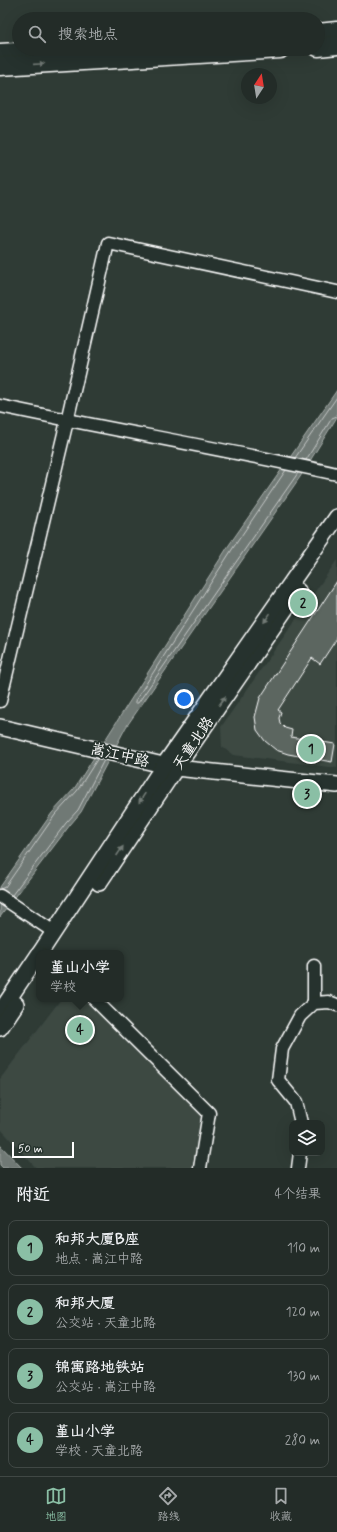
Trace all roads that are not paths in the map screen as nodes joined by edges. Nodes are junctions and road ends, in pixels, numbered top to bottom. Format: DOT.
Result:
graph roads {
  1 [pos="337,32"];
  2 [pos="325,33"];
  3 [pos="337,46"];
  4 [pos="325,47"];
  5 [pos="12,52"];
  6 [pos="0,53"];
  7 [pos="165,56"];
  8 [pos="0,66"];
  9 [pos="337,292"];
  10 [pos="0,406"];
  11 [pos="67,421"];
  12 [pos="337,474"];
  13 [pos="337,517"];
  14 [pos="337,534"];
  15 [pos="0,701"];
  16 [pos="0,717"];
  17 [pos="0,727"];
  18 [pos="173,762"];
  19 [pos="337,777"];
  20 [pos="337,785"];
  21 [pos="0,896"];
  22 [pos="54,932"];
  23 [pos="42,950"];
  24 [pos="53,950"];
  25 [pos="36,958"];
  26 [pos="314,966"];
  27 [pos="36,975"];
  28 [pos="97,1002"];
  29 [pos="314,1003"];
  30 [pos="337,1004"];
  31 [pos="0,1012"];
  32 [pos="0,1028"];
  33 [pos="299,1120"];
  34 [pos="300,1156"];
  35 [pos="200,1168"];
  36 [pos="298,1168"];
  1 -- 2 [label="highway"];
  3 -- 4 [label="highway"];
  5 -- 6 [label="highway"];
  8 -- 7 [label="highway, one-way"];
  9 -- 11 [label="street"];
  10 -- 11 [label="street"];
  11 -- 12 [label="street"];
  11 -- 15 [label="street"];
  13 -- 18 [label="main road, one-way"];
  18 -- 14 [label="main road, 天童北路, one-way"];
  16 -- 18 [label="main road, 嵩江中路"];
  17 -- 18 [label="main road, 嵩江中路"];
  18 -- 19 [label="main road, 嵩江中路"];
  18 -- 20 [label="main road, 嵩江中路"];
  18 -- 22 [label="main road, one-way"];
  24 -- 18 [label="main road, 天童北路, one-way"];
  21 -- 22 [label="street"];
  22 -- 23 [label="main road"];
  25 -- 31 [label="main road"];
  26 -- 29 [label="street"];
  27 -- 32 [label="main road"];
  28 -- 35 [label="street"];
  29 -- 30 [label="street"];
  29 -- 33 [label="street"];
  34 -- 36 [label="street"];
}
